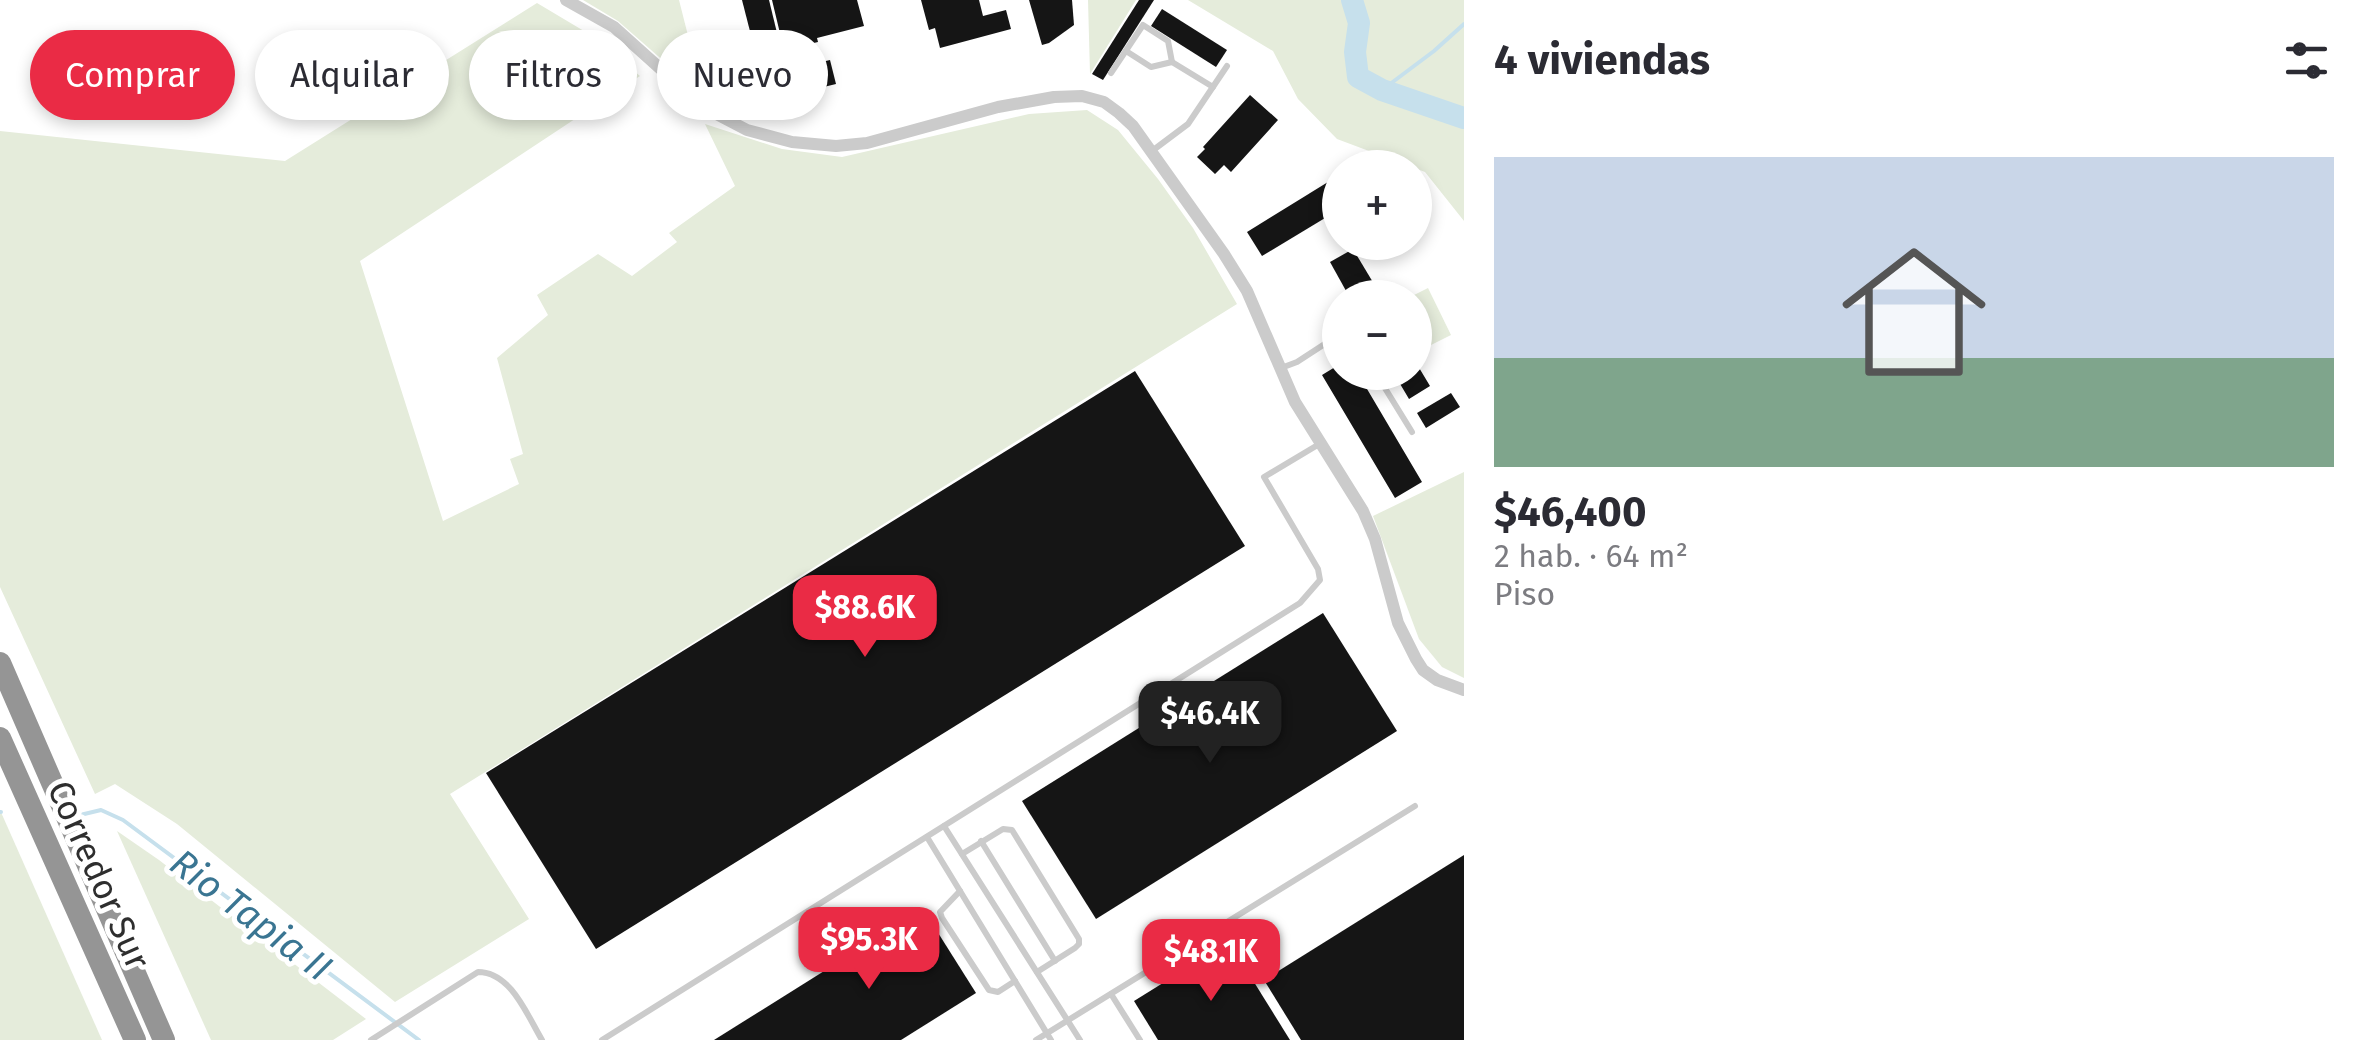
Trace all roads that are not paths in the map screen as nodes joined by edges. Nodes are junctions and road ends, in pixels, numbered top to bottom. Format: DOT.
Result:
graph roads {
  1 [pos="566,0"];
  2 [pos="1126,52"];
  3 [pos="1172,62"];
  4 [pos="1227,66"];
  5 [pos="1111,72"];
  6 [pos="1213,87"];
  7 [pos="1151,152"];
  8 [pos="1322,346"];
  9 [pos="1280,368"];
  10 [pos="1387,390"];
  11 [pos="1412,432"];
  12 [pos="1321,443"];
  13 [pos="0,663"];
  14 [pos="1464,690"];
  15 [pos="0,738"];
  16 [pos="1416,806"];
  17 [pos="944,826"];
  18 [pos="927,837"];
  19 [pos="981,842"];
  20 [pos="962,854"];
  21 [pos="960,891"];
  22 [pos="1055,961"];
  23 [pos="1037,972"];
  24 [pos="1015,981"];
  25 [pos="1111,994"];
  26 [pos="1068,1020"];
  27 [pos="1049,1036"];
  28 [pos="135,1040"];
  29 [pos="164,1040"];
  30 [pos="372,1040"];
  31 [pos="542,1040"];
  32 [pos="602,1040"];
  33 [pos="1036,1040"];
  34 [pos="1080,1040"];
  35 [pos="1140,1040"];
  1 -- 7 [label="street"];
  2 -- 3 [label="lane"];
  2 -- 3 [label="lane"];
  2 -- 5 [label="lane"];
  3 -- 6 [label="lane"];
  4 -- 6 [label="lane"];
  6 -- 7 [label="lane"];
  7 -- 9 [label="street"];
  8 -- 9 [label="lane"];
  9 -- 12 [label="street"];
  10 -- 11 [label="lane"];
  12 -- 14 [label="street"];
  12 -- 17 [label="lane"];
  13 -- 29 [label="highway, Corredor Sur"];
  15 -- 28 [label="highway, Corredor Sur"];
  16 -- 25 [label="lane"];
  17 -- 18 [label="lane"];
  17 -- 20 [label="lane"];
  18 -- 21 [label="lane"];
  18 -- 32 [label="lane"];
  19 -- 20 [label="lane"];
  19 -- 22 [label="lane"];
  19 -- 22 [label="lane"];
  20 -- 23 [label="lane"];
  21 -- 24 [label="lane"];
  21 -- 24 [label="lane"];
  22 -- 23 [label="lane"];
  23 -- 26 [label="lane"];
  24 -- 27 [label="lane"];
  25 -- 26 [label="lane"];
  25 -- 35 [label="lane"];
  26 -- 27 [label="lane"];
  26 -- 34 [label="lane"];
  27 -- 33 [label="lane"];
  30 -- 31 [label="lane"];
}
